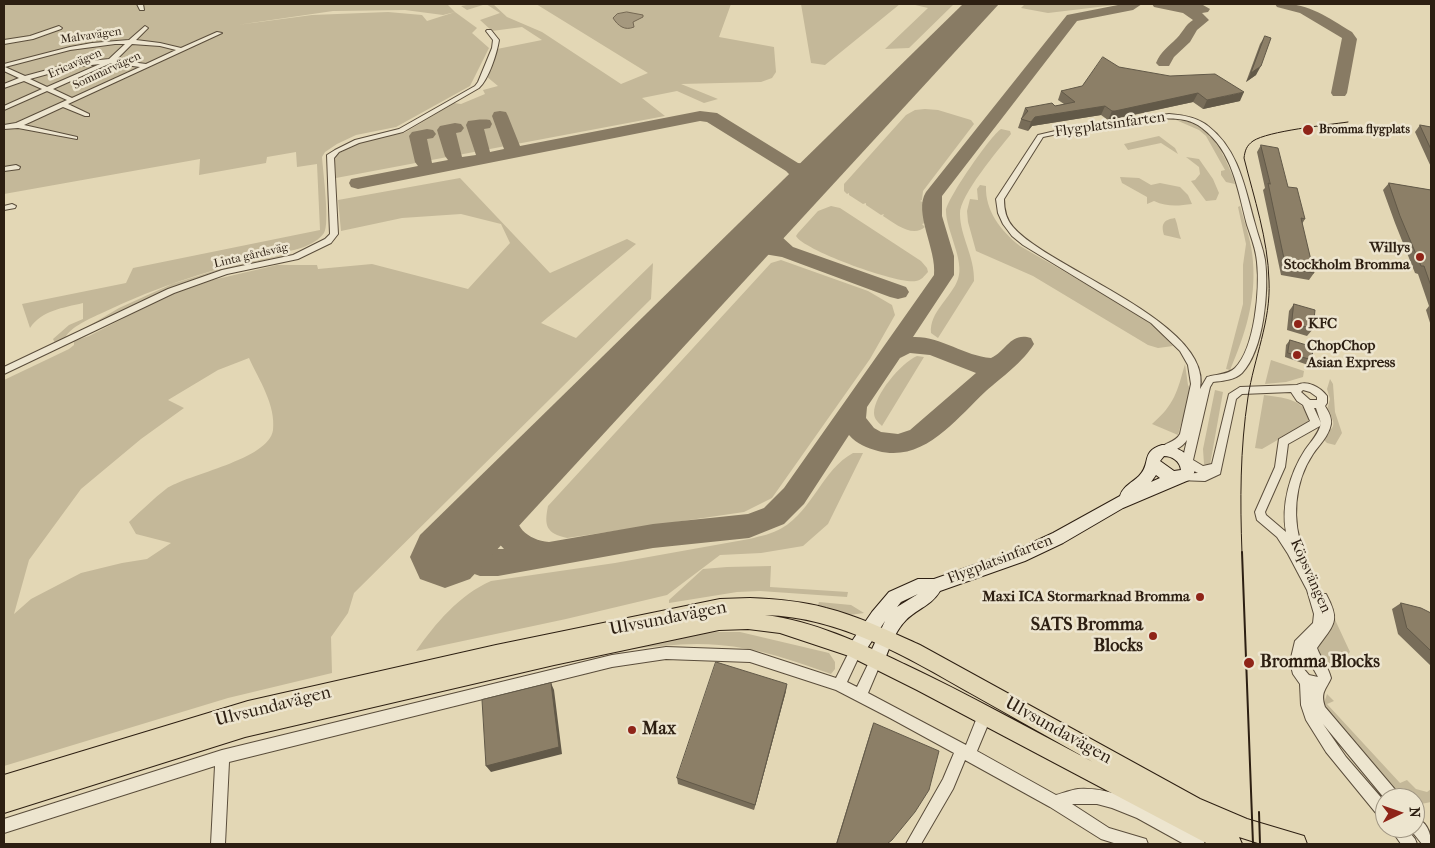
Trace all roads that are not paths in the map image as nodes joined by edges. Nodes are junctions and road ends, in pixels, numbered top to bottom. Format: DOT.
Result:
graph roads {
  1 [pos="59,28"];
  2 [pos="145,28"];
  3 [pos="489,31"];
  4 [pos="219,33"];
  5 [pos="4,42"];
  6 [pos="133,42"];
  7 [pos="182,50"];
  8 [pos="111,61"];
  9 [pos="145,66"];
  10 [pos="4,68"];
  11 [pos="23,78"];
  12 [pos="4,86"];
  13 [pos="46,89"];
  14 [pos="70,100"];
  15 [pos="62,104"];
  16 [pos="4,108"];
  17 [pos="87,115"];
  18 [pos="4,126"];
  19 [pos="16,126"];
  20 [pos="75,138"];
  21 [pos="16,167"];
  22 [pos="4,170"];
  23 [pos="4,371"];
  24 [pos="1300,396"];
  25 [pos="1319,404"];
  26 [pos="1164,450"];
  27 [pos="1153,462"];
  28 [pos="1184,470"];
  29 [pos="1118,504"];
  30 [pos="877,634"];
  31 [pos="856,650"];
  32 [pos="876,660"];
  33 [pos="1296,662"];
  34 [pos="1314,662"];
  35 [pos="1312,682"];
  36 [pos="839,684"];
  37 [pos="860,694"];
  38 [pos="985,715"];
  39 [pos="966,753"];
  40 [pos="222,757"];
  41 [pos="4,785"];
  42 [pos="1384,788"];
  43 [pos="1375,801"];
  44 [pos="4,802"];
  45 [pos="1054,802"];
  46 [pos="4,826"];
  47 [pos="218,844"];
  48 [pos="914,844"];
  49 [pos="1141,844"];
  50 [pos="1198,844"];
  51 [pos="1232,844"];
  52 [pos="1296,844"];
  1 -- 5 [label="street"];
  2 -- 6 [label="street, Ericavägen"];
  3 -- 23 [label="street, Linta gårdsväg"];
  4 -- 7 [label="street, Sommarvägen"];
  6 -- 7 [label="street, Malvavägen"];
  6 -- 8 [label="street, Ericavägen"];
  6 -- 10 [label="street, Malvavägen"];
  7 -- 9 [label="street, Sommarvägen"];
  8 -- 9 [label="street"];
  8 -- 11 [label="street"];
  8 -- 13 [label="street, Ericavägen"];
  9 -- 14 [label="street, Sommarvägen"];
  10 -- 11 [label="street"];
  11 -- 12 [label="street"];
  11 -- 13 [label="street"];
  13 -- 14 [label="street"];
  13 -- 16 [label="street, Ericavägen"];
  14 -- 15 [label="street, Sommarvägen"];
  15 -- 17 [label="street"];
  15 -- 19 [label="street, Sommarvägen"];
  18 -- 19 [label="street"];
  19 -- 20 [label="street"];
  21 -- 22 [label="street"];
  24 -- 25 [label="street"];
  24 -- 25 [label="street, Köpsvängen"];
  24 -- 28 [label="street"];
  24 -- 33 [label="street, Köpsvängen"];
  25 -- 34 [label="street, Köpsvängen"];
  26 -- 27 [label="street, Flygplatsinfarten"];
  26 -- 28 [label="street"];
  26 -- 28 [label="street, Flygplatsinfarten"];
  27 -- 28 [label="street"];
  27 -- 29 [label="street, Flygplatsinfarten"];
  28 -- 29 [label="street, Flygplatsinfarten"];
  29 -- 30 [label="street, Flygplatsinfarten"];
  30 -- 31 [label="street, Flygplatsinfarten"];
  30 -- 32 [label="street, Flygplatsinfarten"];
  30 -- 41 [label="main road, Ulvsundavägen"];
  30 -- 52 [label="main road, Ulvsundavägen"];
  31 -- 32 [label="main road, Ulvsundavägen"];
  31 -- 36 [label="street, Flygplatsinfarten"];
  31 -- 44 [label="main road, Ulvsundavägen"];
  32 -- 37 [label="street, Flygplatsinfarten"];
  32 -- 38 [label="main road, Ulvsundavägen"];
  33 -- 34 [label="street"];
  33 -- 35 [label="street, Köpsvängen"];
  34 -- 35 [label="street, Köpsvängen"];
  35 -- 42 [label="street, Köpsvängen"];
  35 -- 43 [label="street, Köpsvängen"];
  36 -- 37 [label="street, Ulvsundavägen"];
  36 -- 40 [label="street, Ulvsundavägen"];
  37 -- 39 [label="street, Ulvsundavägen"];
  38 -- 39 [label="street"];
  38 -- 51 [label="main road, Ulvsundavägen"];
  39 -- 45 [label="street, Ulvsundavägen"];
  39 -- 48 [label="street"];
  40 -- 46 [label="street, Ulvsundavägen"];
  40 -- 47 [label="street"];
  45 -- 49 [label="street, Ulvsundavägen"];
  45 -- 50 [label="street"];
}
